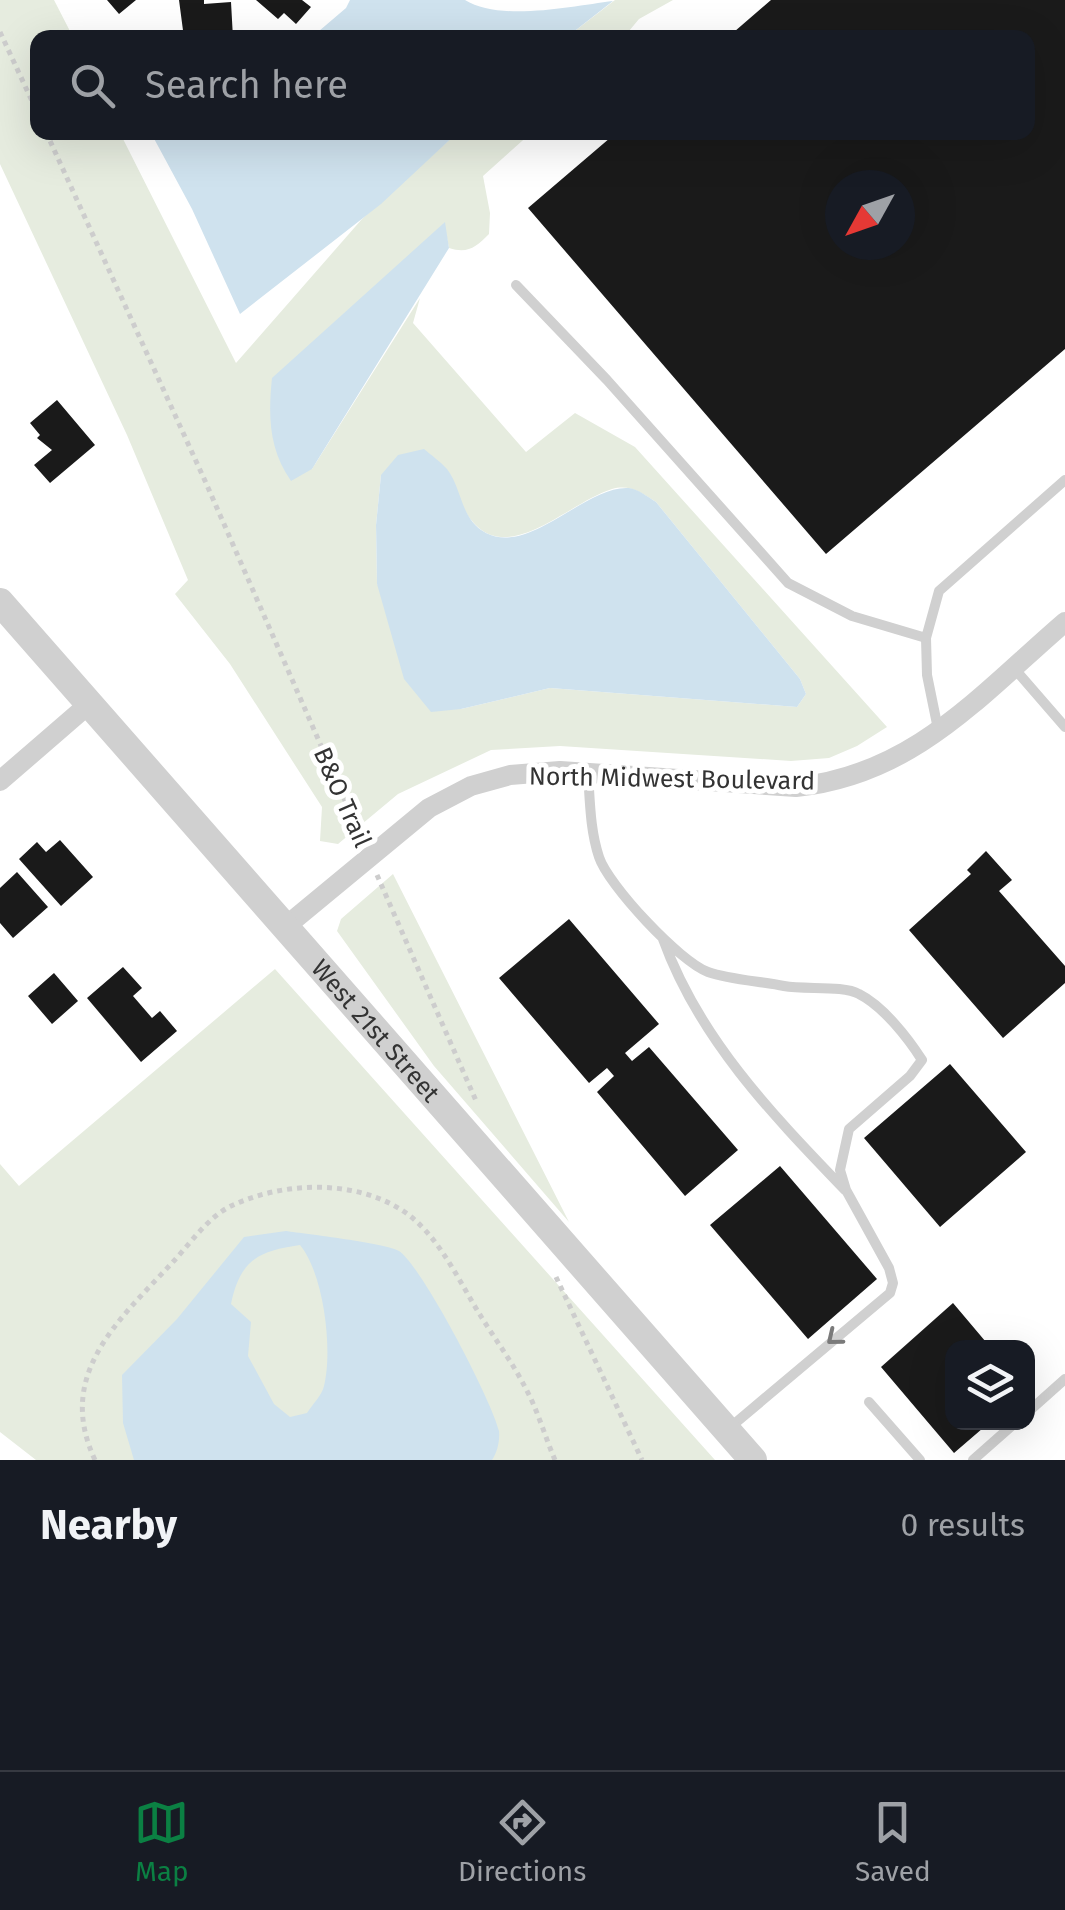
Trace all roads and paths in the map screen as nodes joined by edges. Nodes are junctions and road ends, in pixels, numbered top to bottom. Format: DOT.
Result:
graph roads {
  1 [pos="0,32"];
  2 [pos="30,97"];
  3 [pos="50,140"];
  4 [pos="516,285"];
  5 [pos="1065,480"];
  6 [pos="0,602"];
  7 [pos="1065,622"];
  8 [pos="926,638"];
  9 [pos="1013,667"];
  10 [pos="89,704"];
  11 [pos="1065,727"];
  12 [pos="938,731"];
  13 [pos="588,773"];
  14 [pos="0,782"];
  15 [pos="369,856"];
  16 [pos="285,927"];
  17 [pos="661,935"];
  18 [pos="476,1103"];
  19 [pos="846,1190"];
  20 [pos="548,1262"];
  21 [pos="1065,1379"];
  22 [pos="868,1402"];
  23 [pos="1035,1406"];
  24 [pos="726,1430"];
  25 [pos="1007,1430"];
  26 [pos="95,1460"];
  27 [pos="555,1460"];
  28 [pos="642,1460"];
  29 [pos="752,1460"];
  30 [pos="920,1460"];
  31 [pos="973,1460"];
  1 -- 2 [label="path"];
  3 -- 15 [label="path, B&O Trail"];
  4 -- 8 [label="lane"];
  5 -- 8 [label="lane"];
  6 -- 10 [label="street, West 21st Street"];
  7 -- 9 [label="street, North Midwest Boulevard"];
  8 -- 12 [label="lane"];
  9 -- 11 [label="lane"];
  9 -- 12 [label="street, North Midwest Boulevard"];
  10 -- 14 [label="street"];
  10 -- 16 [label="street, West 21st Street"];
  12 -- 13 [label="street, North Midwest Boulevard"];
  13 -- 15 [label="street, North Midwest Boulevard"];
  13 -- 17 [label="lane"];
  15 -- 16 [label="street, North Midwest Boulevard"];
  15 -- 18 [label="path, B&O Trail"];
  16 -- 24 [label="street, West 21st Street"];
  17 -- 19 [label="lane"];
  17 -- 19 [label="lane"];
  19 -- 24 [label="lane, one-way"];
  20 -- 28 [label="path"];
  21 -- 23 [label="lane"];
  22 -- 30 [label="lane"];
  24 -- 29 [label="street, West 21st Street"];
  25 -- 31 [label="lane"];
  26 -- 27 [label="path"];
}
